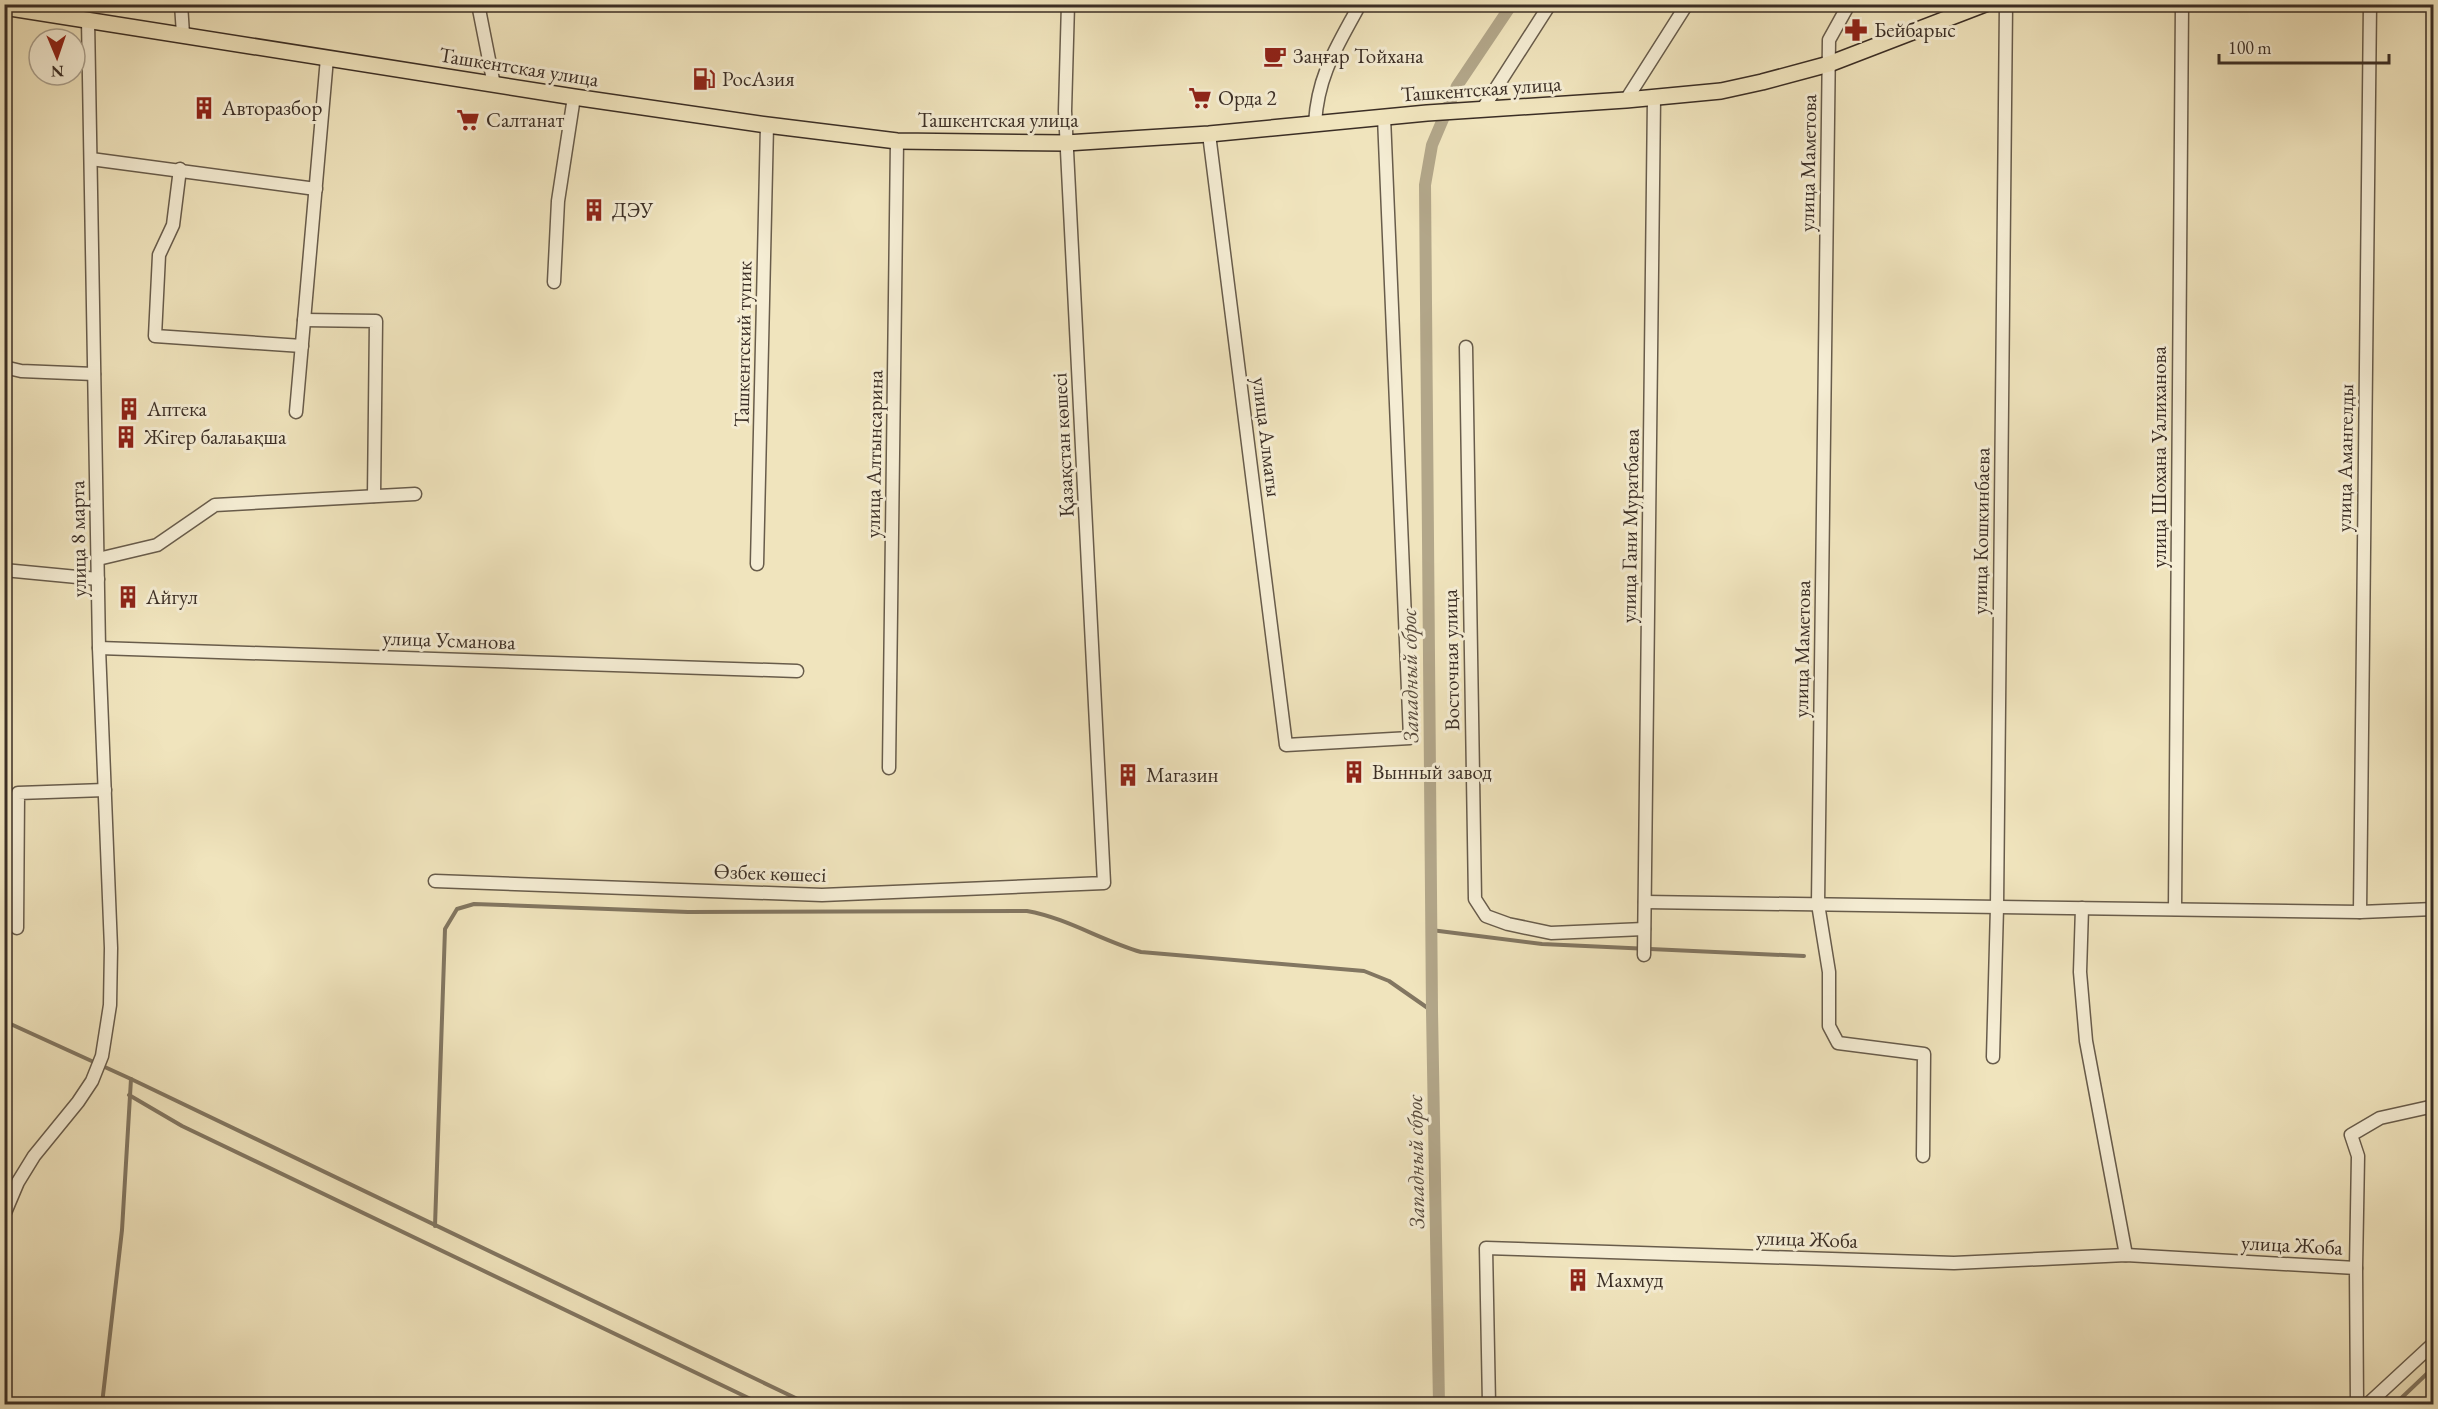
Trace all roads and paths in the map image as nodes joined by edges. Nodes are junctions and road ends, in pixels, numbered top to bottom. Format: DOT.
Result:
graph roads {
  1 [pos="182,4"];
  2 [pos="478,4"];
  3 [pos="1068,4"];
  4 [pos="1360,4"];
  5 [pos="1550,4"];
  6 [pos="1687,4"];
  7 [pos="1849,4"];
  8 [pos="1985,4"];
  9 [pos="2006,4"];
  10 [pos="2182,4"];
  11 [pos="2370,4"];
  12 [pos="4,7"];
  13 [pos="88,20"];
  14 [pos="183,34"];
  15 [pos="327,58"];
  16 [pos="1829,64"];
  17 [pos="495,85"];
  18 [pos="574,97"];
  19 [pos="1654,98"];
  20 [pos="1626,100"];
  21 [pos="1482,110"];
  22 [pos="1384,117"];
  23 [pos="1315,123"];
  24 [pos="767,125"];
  25 [pos="1209,134"];
  26 [pos="897,141"];
  27 [pos="1066,143"];
  28 [pos="91,159"];
  29 [pos="180,169"];
  30 [pos="316,189"];
  31 [pos="554,282"];
  32 [pos="304,320"];
  33 [pos="302,346"];
  34 [pos="1466,347"];
  35 [pos="4,367"];
  36 [pos="94,374"];
  37 [pos="296,412"];
  38 [pos="415,494"];
  39 [pos="374,496"];
  40 [pos="98,559"];
  41 [pos="757,564"];
  42 [pos="4,570"];
  43 [pos="98,579"];
  44 [pos="99,648"];
  45 [pos="797,671"];
  46 [pos="1286,745"];
  47 [pos="889,768"];
  48 [pos="105,790"];
  49 [pos="435,881"];
  50 [pos="1104,883"];
  51 [pos="1645,902"];
  52 [pos="1818,904"];
  53 [pos="1997,907"];
  54 [pos="2082,908"];
  55 [pos="2175,909"];
  56 [pos="2433,909"];
  57 [pos="2360,912"];
  58 [pos="17,928"];
  59 [pos="1644,929"];
  60 [pos="1644,955"];
  61 [pos="1993,1057"];
  62 [pos="2433,1106"];
  63 [pos="1923,1156"];
  64 [pos="4,1215"];
  65 [pos="2126,1255"];
  66 [pos="2356,1268"];
  67 [pos="2433,1343"];
  68 [pos="1489,1404"];
  69 [pos="2357,1404"];
  70 [pos="2368,1404"];
  1 -- 14 [label="street"];
  2 -- 17 [label="street"];
  3 -- 27 [label="street, Қазақстан көшесі"];
  4 -- 23 [label="street"];
  5 -- 21 [label="street"];
  6 -- 20 [label="street"];
  7 -- 16 [label="street, улица Маметова"];
  8 -- 16 [label="main road, Ташкентская улица"];
  9 -- 53 [label="street, улица Кошкинбаева"];
  10 -- 55 [label="street, улица Шохана Уалиханова"];
  11 -- 57 [label="street, улица Амангелды"];
  12 -- 13 [label="main road, Ташкентская улица"];
  13 -- 14 [label="main road, Ташкентская улица"];
  13 -- 28 [label="street, улица 8 марта"];
  14 -- 15 [label="main road, Ташкентская улица"];
  15 -- 17 [label="main road, Ташкентская улица"];
  15 -- 30 [label="street"];
  16 -- 19 [label="main road, Ташкентская улица"];
  16 -- 52 [label="street, улица Маметова"];
  17 -- 18 [label="main road, Ташкентская улица"];
  18 -- 24 [label="main road, Ташкентская улица"];
  18 -- 31 [label="street"];
  19 -- 20 [label="main road, Ташкентская улица"];
  19 -- 51 [label="street, улица Гани Муратбаева"];
  20 -- 21 [label="main road, Ташкентская улица"];
  21 -- 22 [label="main road, Ташкентская улица"];
  22 -- 23 [label="main road, Ташкентская улица"];
  22 -- 46 [label="street, Восточная улица"];
  23 -- 25 [label="main road, Ташкентская улица"];
  24 -- 26 [label="main road, Ташкентская улица"];
  24 -- 41 [label="street, Ташкентский тупик"];
  25 -- 27 [label="main road, Ташкентская улица"];
  25 -- 46 [label="street, улица Алматы"];
  26 -- 27 [label="main road, Ташкентская улица"];
  26 -- 47 [label="street, улица Алтынсарина"];
  27 -- 50 [label="street, Қазақстан көшесі"];
  28 -- 29 [label="street"];
  28 -- 36 [label="street, улица 8 марта"];
  29 -- 30 [label="street"];
  29 -- 33 [label="street"];
  30 -- 32 [label="street"];
  32 -- 33 [label="street"];
  32 -- 39 [label="street"];
  33 -- 37 [label="street"];
  34 -- 59 [label="street, Восточная улица"];
  35 -- 36 [label="street"];
  36 -- 40 [label="street, улица 8 марта"];
  38 -- 39 [label="street"];
  39 -- 40 [label="street"];
  40 -- 43 [label="street, улица 8 марта"];
  42 -- 43 [label="street"];
  43 -- 44 [label="street, улица 8 марта"];
  44 -- 45 [label="street, улица Усманова"];
  44 -- 48 [label="street, улица 8 марта"];
  48 -- 58 [label="street"];
  48 -- 64 [label="street, улица 8 марта"];
  49 -- 50 [label="street, Өзбек көшесі"];
  51 -- 52 [label="street"];
  51 -- 59 [label="street, улица Гани Муратбаева"];
  52 -- 53 [label="street"];
  52 -- 63 [label="street, улица Маметова"];
  53 -- 54 [label="street"];
  53 -- 61 [label="street, улица Кошкинбаева"];
  54 -- 55 [label="street"];
  54 -- 65 [label="street"];
  55 -- 57 [label="street"];
  56 -- 57 [label="street"];
  59 -- 60 [label="street, улица Гани Муратбаева"];
  62 -- 66 [label="street"];
  65 -- 66 [label="street, улица Жоба"];
  65 -- 68 [label="street, улица Жоба"];
  66 -- 69 [label="street, улица Жоба"];
  67 -- 70 [label="street"];
}
